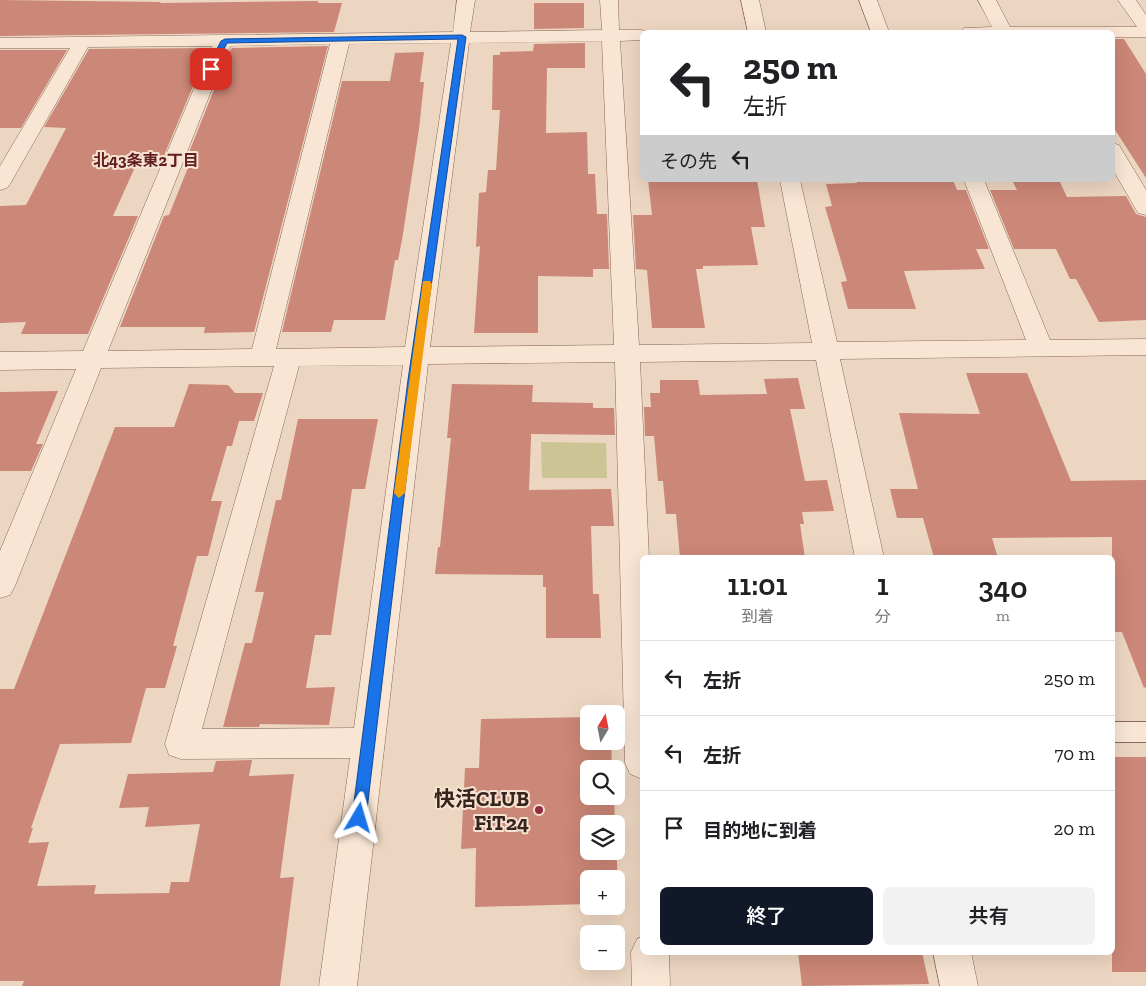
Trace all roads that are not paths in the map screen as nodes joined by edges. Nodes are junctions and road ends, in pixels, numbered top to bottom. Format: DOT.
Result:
graph roads {
  1 [pos="466,0"];
  2 [pos="609,0"];
  3 [pos="750,0"];
  4 [pos="868,0"];
  5 [pos="987,0"];
  6 [pos="1128,0"];
  7 [pos="1146,27"];
  8 [pos="757,30"];
  9 [pos="879,30"];
  10 [pos="1003,30"];
  11 [pos="1115,32"];
  12 [pos="1146,32"];
  13 [pos="640,35"];
  14 [pos="611,36"];
  15 [pos="462,37"];
  16 [pos="341,38"];
  17 [pos="225,41"];
  18 [pos="82,42"];
  19 [pos="0,43"];
  20 [pos="1115,154"];
  21 [pos="790,182"];
  22 [pos="975,182"];
  23 [pos="0,184"];
  24 [pos="1146,208"];
  25 [pos="1146,347"];
  26 [pos="1041,348"];
  27 [pos="827,351"];
  28 [pos="627,354"];
  29 [pos="416,356"];
  30 [pos="275,358"];
  31 [pos="91,360"];
  32 [pos="0,361"];
  33 [pos="869,555"];
  34 [pos="0,586"];
  35 [pos="640,708"];
  36 [pos="1115,732"];
  37 [pos="1146,732"];
  38 [pos="368,743"];
  39 [pos="650,955"];
  40 [pos="953,955"];
  41 [pos="338,986"];
  42 [pos="651,986"];
  43 [pos="959,986"];
  1 -- 15 [label="street"];
  2 -- 14 [label="street"];
  3 -- 8 [label="street"];
  4 -- 9 [label="street"];
  5 -- 10 [label="street"];
  6 -- 7 [label="street"];
  11 -- 12 [label="street"];
  13 -- 14 [label="street"];
  14 -- 15 [label="street"];
  14 -- 28 [label="street"];
  15 -- 16 [label="street"];
  15 -- 29 [label="street"];
  16 -- 17 [label="street"];
  16 -- 30 [label="street"];
  17 -- 18 [label="street"];
  17 -- 31 [label="street"];
  18 -- 19 [label="street"];
  18 -- 23 [label="street"];
  20 -- 24 [label="street"];
  21 -- 27 [label="street"];
  22 -- 26 [label="street"];
  25 -- 26 [label="street"];
  26 -- 27 [label="street"];
  27 -- 28 [label="street"];
  27 -- 33 [label="street"];
  28 -- 29 [label="street"];
  28 -- 35 [label="street"];
  29 -- 30 [label="street"];
  29 -- 38 [label="street"];
  30 -- 31 [label="street"];
  30 -- 38 [label="street"];
  31 -- 32 [label="street"];
  31 -- 34 [label="street"];
  36 -- 37 [label="lane"];
  38 -- 41 [label="street"];
  39 -- 42 [label="street"];
  40 -- 43 [label="street"];
}
